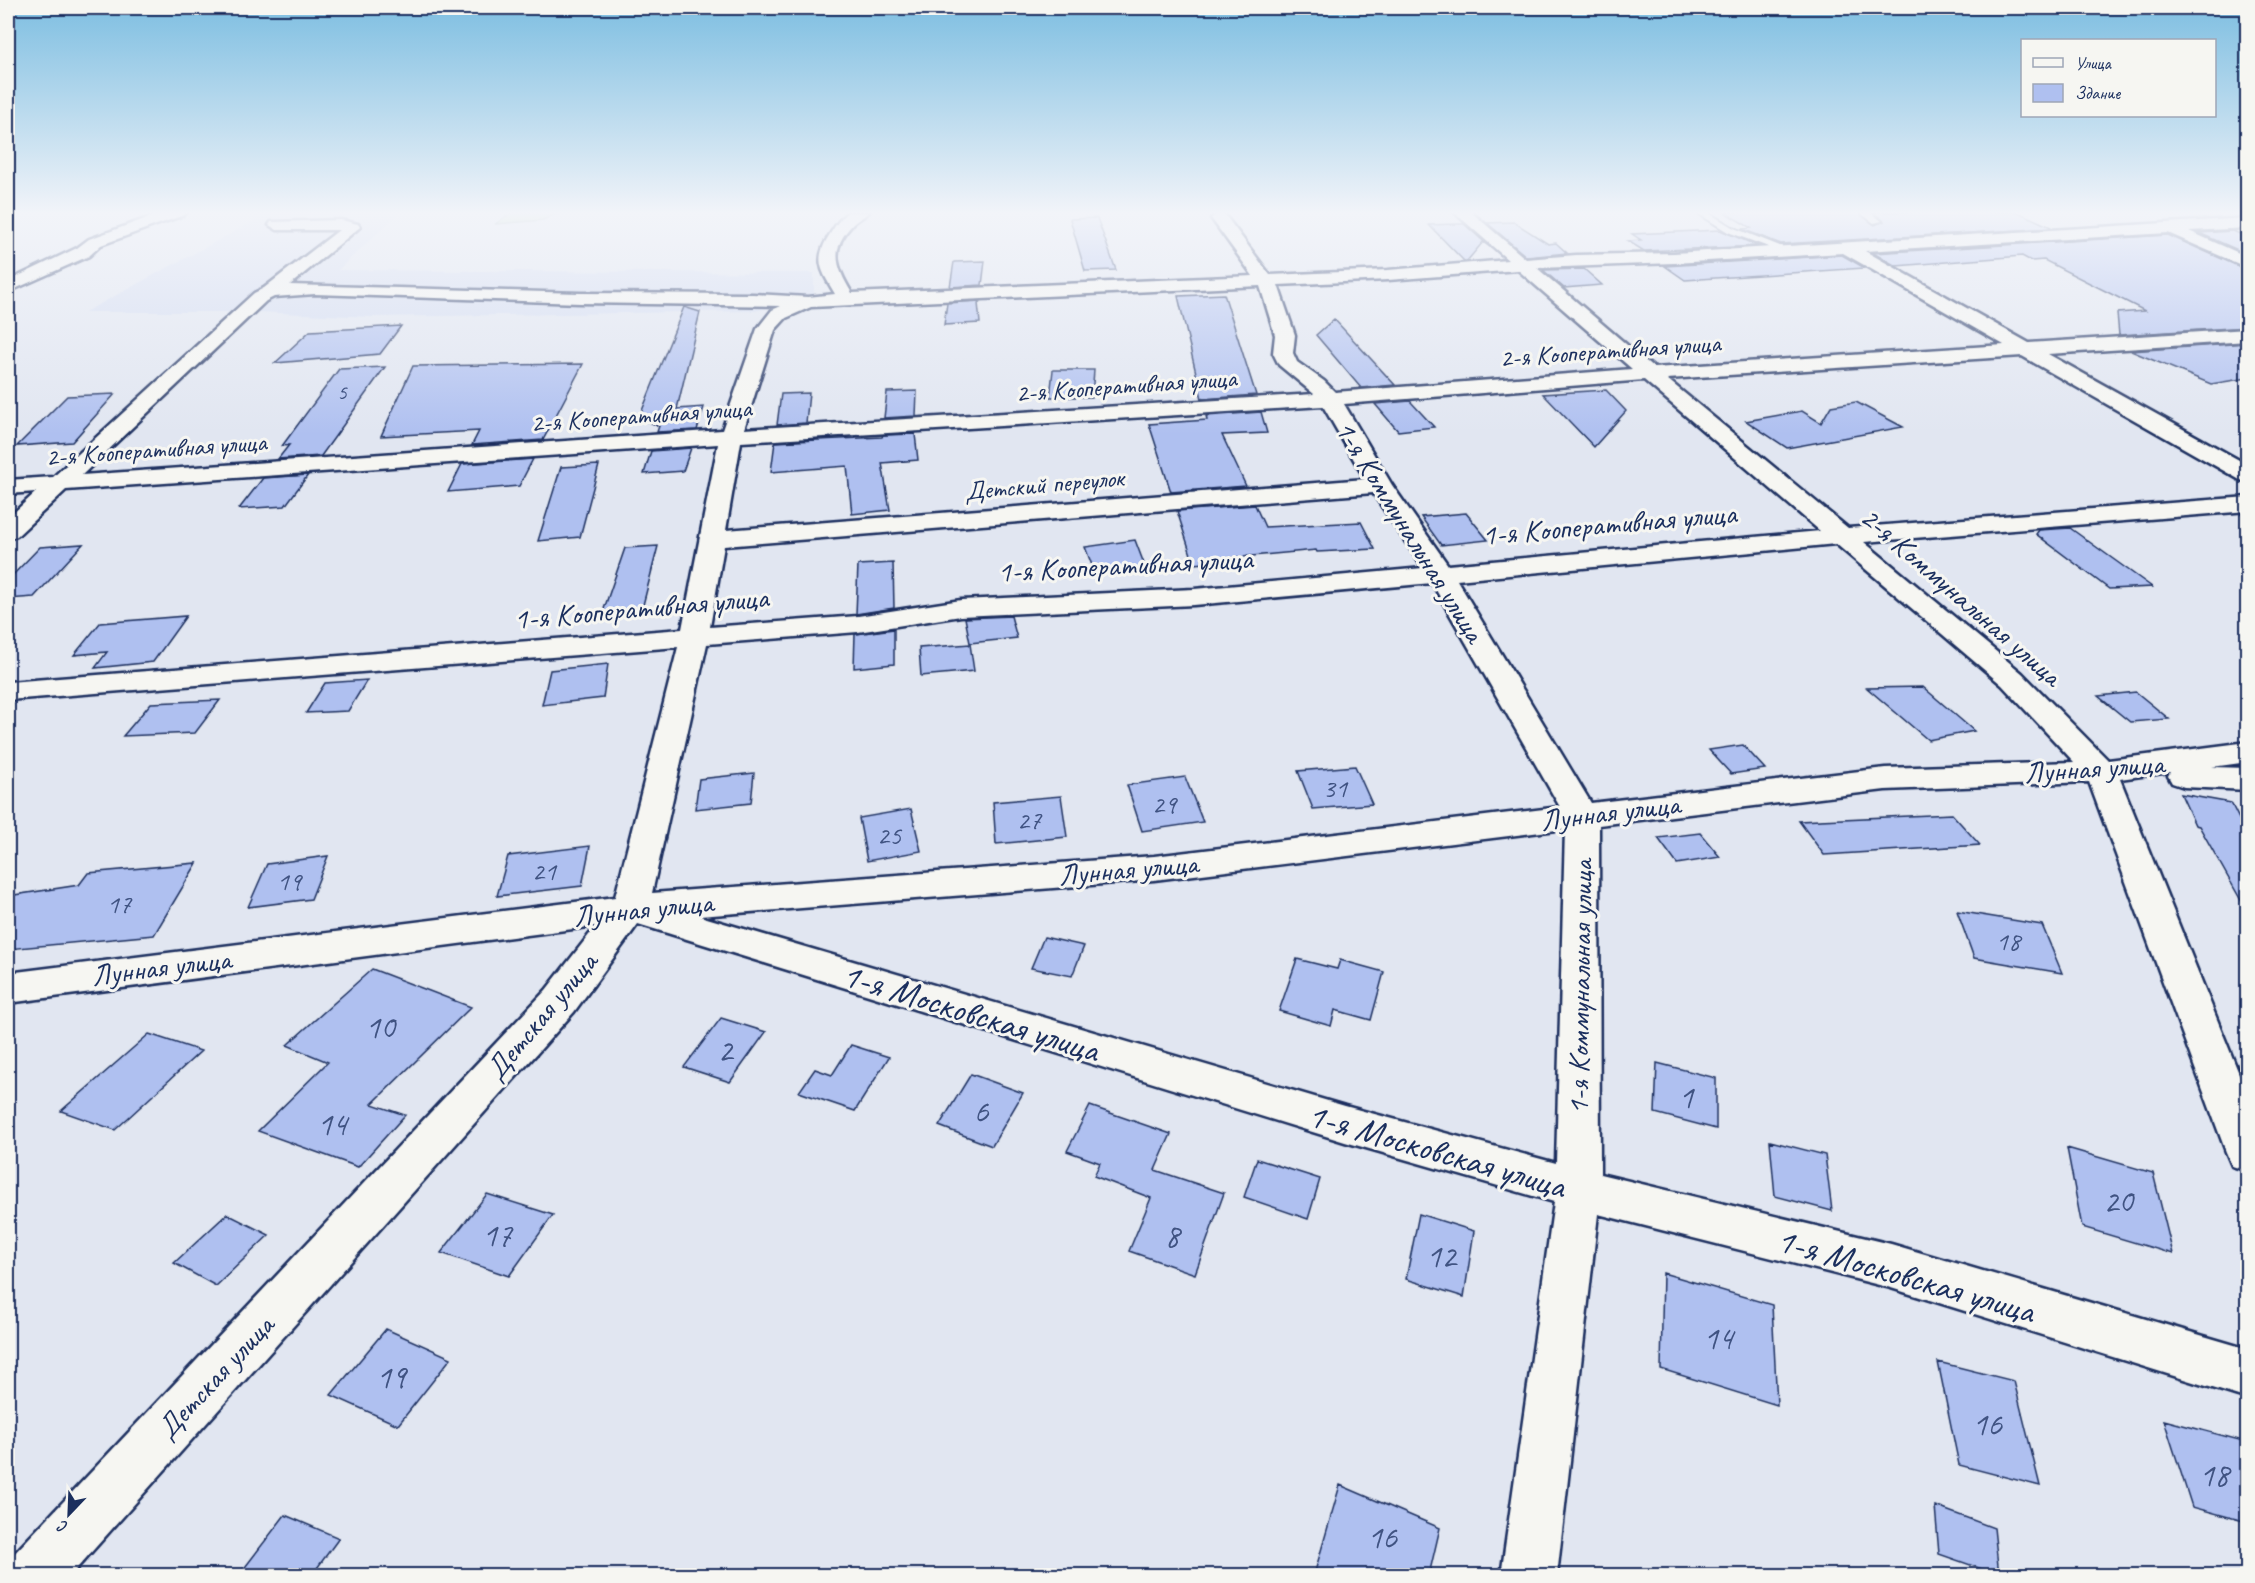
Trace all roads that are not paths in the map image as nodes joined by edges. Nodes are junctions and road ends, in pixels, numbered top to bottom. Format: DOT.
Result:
graph roads {
  1 [pos="277,286"];
  2 [pos="839,286"];
  3 [pos="1152,286"];
  4 [pos="1268,286"];
  5 [pos="1546,286"];
  6 [pos="1913,286"];
  7 [pos="265,295"];
  8 [pos="847,299"];
  9 [pos="794,308"];
  10 [pos="2247,335"];
  11 [pos="2025,349"];
  12 [pos="1649,374"];
  13 [pos="1330,399"];
  14 [pos="731,436"];
  15 [pos="2247,475"];
  16 [pos="61,483"];
  17 [pos="1380,485"];
  18 [pos="8,487"];
  19 [pos="2247,504"];
  20 [pos="8,531"];
  21 [pos="1843,537"];
  22 [pos="712,539"];
  23 [pos="1439,573"];
  24 [pos="694,638"];
  25 [pos="8,691"];
  26 [pos="2247,752"];
  27 [pos="2101,771"];
  28 [pos="2247,779"];
  29 [pos="1582,816"];
  30 [pos="630,908"];
  31 [pos="8,988"];
  32 [pos="2247,1152"];
  33 [pos="1578,1189"];
  34 [pos="2247,1374"];
  35 [pos="32,1575"];
  36 [pos="1529,1575"];
  1 -- 7 [label="street"];
  2 -- 8 [label="street"];
  3 -- 8 [label="street"];
  4 -- 13 [label="street, 1-я Коммунальная улица"];
  5 -- 12 [label="street, 2-я Коммунальная улица"];
  6 -- 11 [label="street"];
  7 -- 9 [label="street"];
  7 -- 16 [label="street"];
  8 -- 9 [label="street"];
  9 -- 14 [label="street, Детская улица"];
  10 -- 11 [label="street, 2-я Кооперативная улица"];
  11 -- 12 [label="street, 2-я Кооперативная улица"];
  11 -- 15 [label="street"];
  12 -- 13 [label="street, 2-я Кооперативная улица"];
  12 -- 21 [label="street, 2-я Коммунальная улица"];
  13 -- 14 [label="street, 2-я Кооперативная улица"];
  13 -- 17 [label="street, 1-я Коммунальная улица"];
  14 -- 16 [label="street, 2-я Кооперативная улица"];
  14 -- 22 [label="street, Детская улица"];
  16 -- 18 [label="street, 2-я Кооперативная улица"];
  16 -- 20 [label="street"];
  17 -- 22 [label="street, Детский переулок"];
  17 -- 23 [label="street, 1-я Коммунальная улица"];
  19 -- 21 [label="street, 1-я Кооперативная улица"];
  21 -- 23 [label="street, 1-я Кооперативная улица"];
  21 -- 27 [label="street, 2-я Коммунальная улица"];
  22 -- 24 [label="street, Детская улица"];
  23 -- 24 [label="street, 1-я Кооперативная улица"];
  23 -- 29 [label="street, 1-я Коммунальная улица"];
  24 -- 25 [label="street, 1-я Кооперативная улица"];
  24 -- 30 [label="street, Детская улица"];
  26 -- 27 [label="street, Лунная улица"];
  27 -- 28 [label="street"];
  27 -- 29 [label="street, Лунная улица"];
  27 -- 32 [label="street, 2-я Коммунальная улица"];
  29 -- 30 [label="street, Лунная улица"];
  29 -- 33 [label="street, 1-я Коммунальная улица"];
  30 -- 31 [label="street, Лунная улица"];
  30 -- 33 [label="street, 1-я Московская улица"];
  30 -- 35 [label="street, Детская улица"];
  33 -- 34 [label="street, 1-я Московская улица"];
  33 -- 36 [label="street, 1-я Коммунальная улица"];
}
